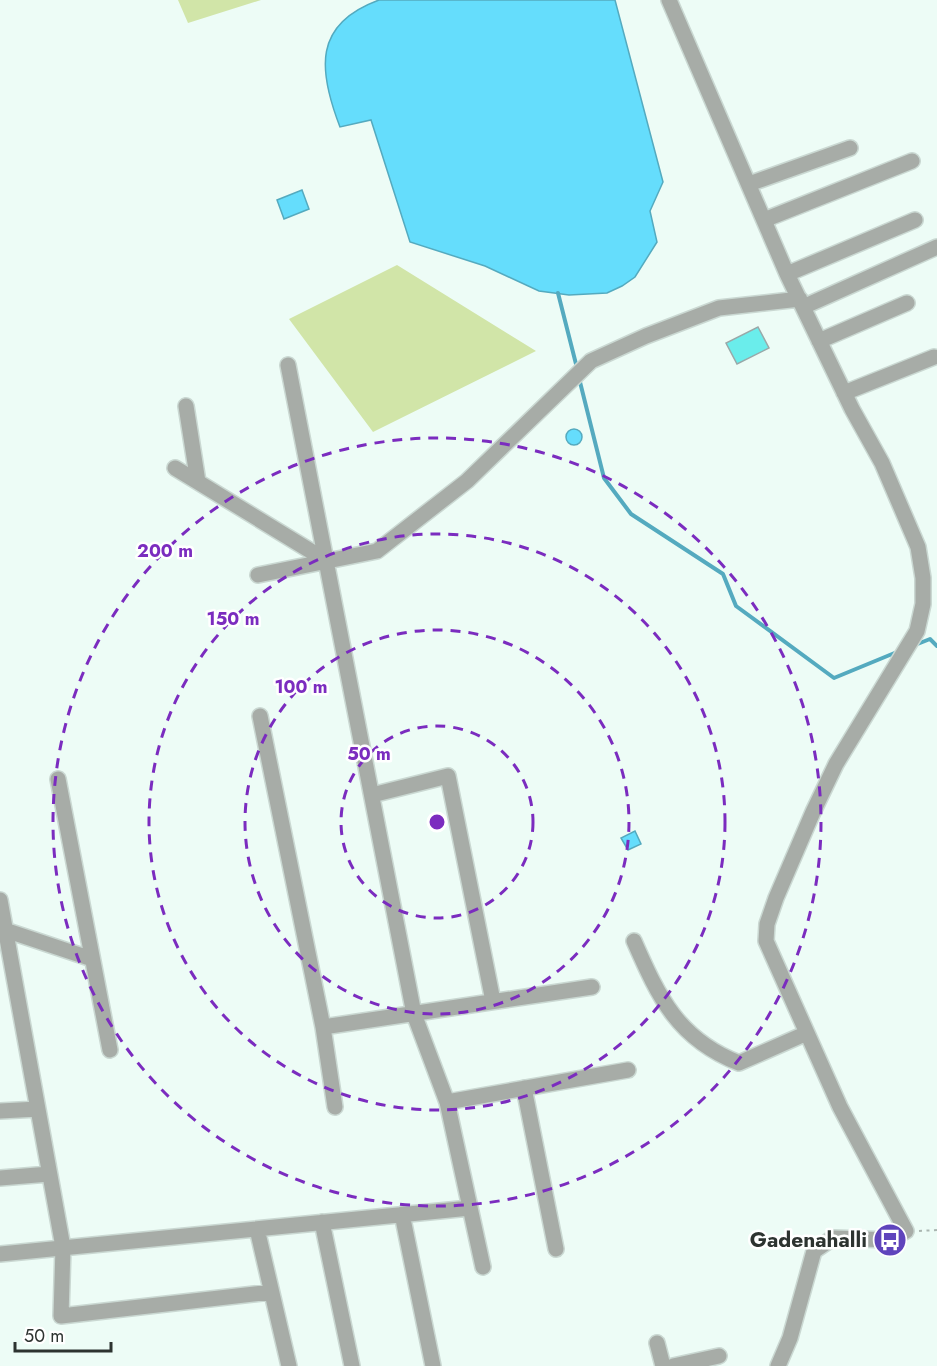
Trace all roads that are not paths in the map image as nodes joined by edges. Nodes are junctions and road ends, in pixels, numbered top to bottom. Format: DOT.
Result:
graph roads {
  1 [pos="669,0"];
  2 [pos="850,148"];
  3 [pos="912,161"];
  4 [pos="749,184"];
  5 [pos="764,220"];
  6 [pos="915,220"];
  7 [pos="937,247"];
  8 [pos="788,273"];
  9 [pos="801,303"];
  10 [pos="907,303"];
  11 [pos="819,341"];
  12 [pos="934,357"];
  13 [pos="288,365"];
  14 [pos="844,393"];
  15 [pos="186,406"];
  16 [pos="175,468"];
  17 [pos="198,482"];
  18 [pos="327,561"];
  19 [pos="258,575"];
  20 [pos="260,716"];
  21 [pos="58,778"];
  22 [pos="372,795"];
  23 [pos="0,900"];
  24 [pos="5,930"];
  25 [pos="634,941"];
  26 [pos="92,959"];
  27 [pos="592,987"];
  28 [pos="493,1001"];
  29 [pos="414,1014"];
  30 [pos="323,1027"];
  31 [pos="807,1033"];
  32 [pos="110,1050"];
  33 [pos="628,1070"];
  34 [pos="524,1088"];
  35 [pos="447,1102"];
  36 [pos="335,1107"];
  37 [pos="38,1109"];
  38 [pos="0,1111"];
  39 [pos="49,1174"];
  40 [pos="0,1178"];
  41 [pos="470,1208"];
  42 [pos="402,1214"];
  43 [pos="322,1222"];
  44 [pos="257,1228"];
  45 [pos="63,1247"];
  46 [pos="556,1248"];
  47 [pos="0,1254"];
  48 [pos="483,1267"];
  49 [pos="272,1292"];
  50 [pos="657,1343"];
  51 [pos="719,1356"];
  52 [pos="289,1366"];
  53 [pos="352,1366"];
  54 [pos="433,1366"];
  55 [pos="663,1366"];
  56 [pos="673,1366"];
  57 [pos="778,1366"];
  1 -- 4 [label="street"];
  2 -- 4 [label="street"];
  3 -- 5 [label="street"];
  4 -- 5 [label="street"];
  5 -- 8 [label="street"];
  6 -- 8 [label="street"];
  7 -- 9 [label="street"];
  8 -- 9 [label="street"];
  9 -- 11 [label="street"];
  9 -- 18 [label="street"];
  10 -- 11 [label="street"];
  11 -- 14 [label="street"];
  12 -- 14 [label="street"];
  13 -- 18 [label="street"];
  14 -- 31 [label="street"];
  15 -- 17 [label="street"];
  16 -- 17 [label="street"];
  17 -- 18 [label="street"];
  18 -- 19 [label="street"];
  18 -- 22 [label="street"];
  20 -- 30 [label="street"];
  21 -- 26 [label="street"];
  22 -- 28 [label="street"];
  22 -- 29 [label="street"];
  23 -- 24 [label="street"];
  24 -- 26 [label="street"];
  24 -- 37 [label="street"];
  25 -- 31 [label="street"];
  26 -- 32 [label="street"];
  27 -- 28 [label="street"];
  28 -- 29 [label="street"];
  29 -- 30 [label="street"];
  29 -- 35 [label="street"];
  30 -- 36 [label="street"];
  31 -- 57 [label="street"];
  33 -- 34 [label="street"];
  34 -- 35 [label="street"];
  34 -- 46 [label="street"];
  35 -- 41 [label="street"];
  37 -- 38 [label="street"];
  37 -- 39 [label="street"];
  39 -- 40 [label="street"];
  39 -- 45 [label="street"];
  41 -- 42 [label="street"];
  41 -- 48 [label="street"];
  42 -- 43 [label="street"];
  42 -- 54 [label="street"];
  43 -- 44 [label="street"];
  43 -- 53 [label="street"];
  44 -- 45 [label="street"];
  44 -- 49 [label="street"];
  45 -- 47 [label="street"];
  45 -- 49 [label="street"];
  49 -- 52 [label="street"];
  50 -- 55 [label="street"];
  51 -- 56 [label="street"];
}
